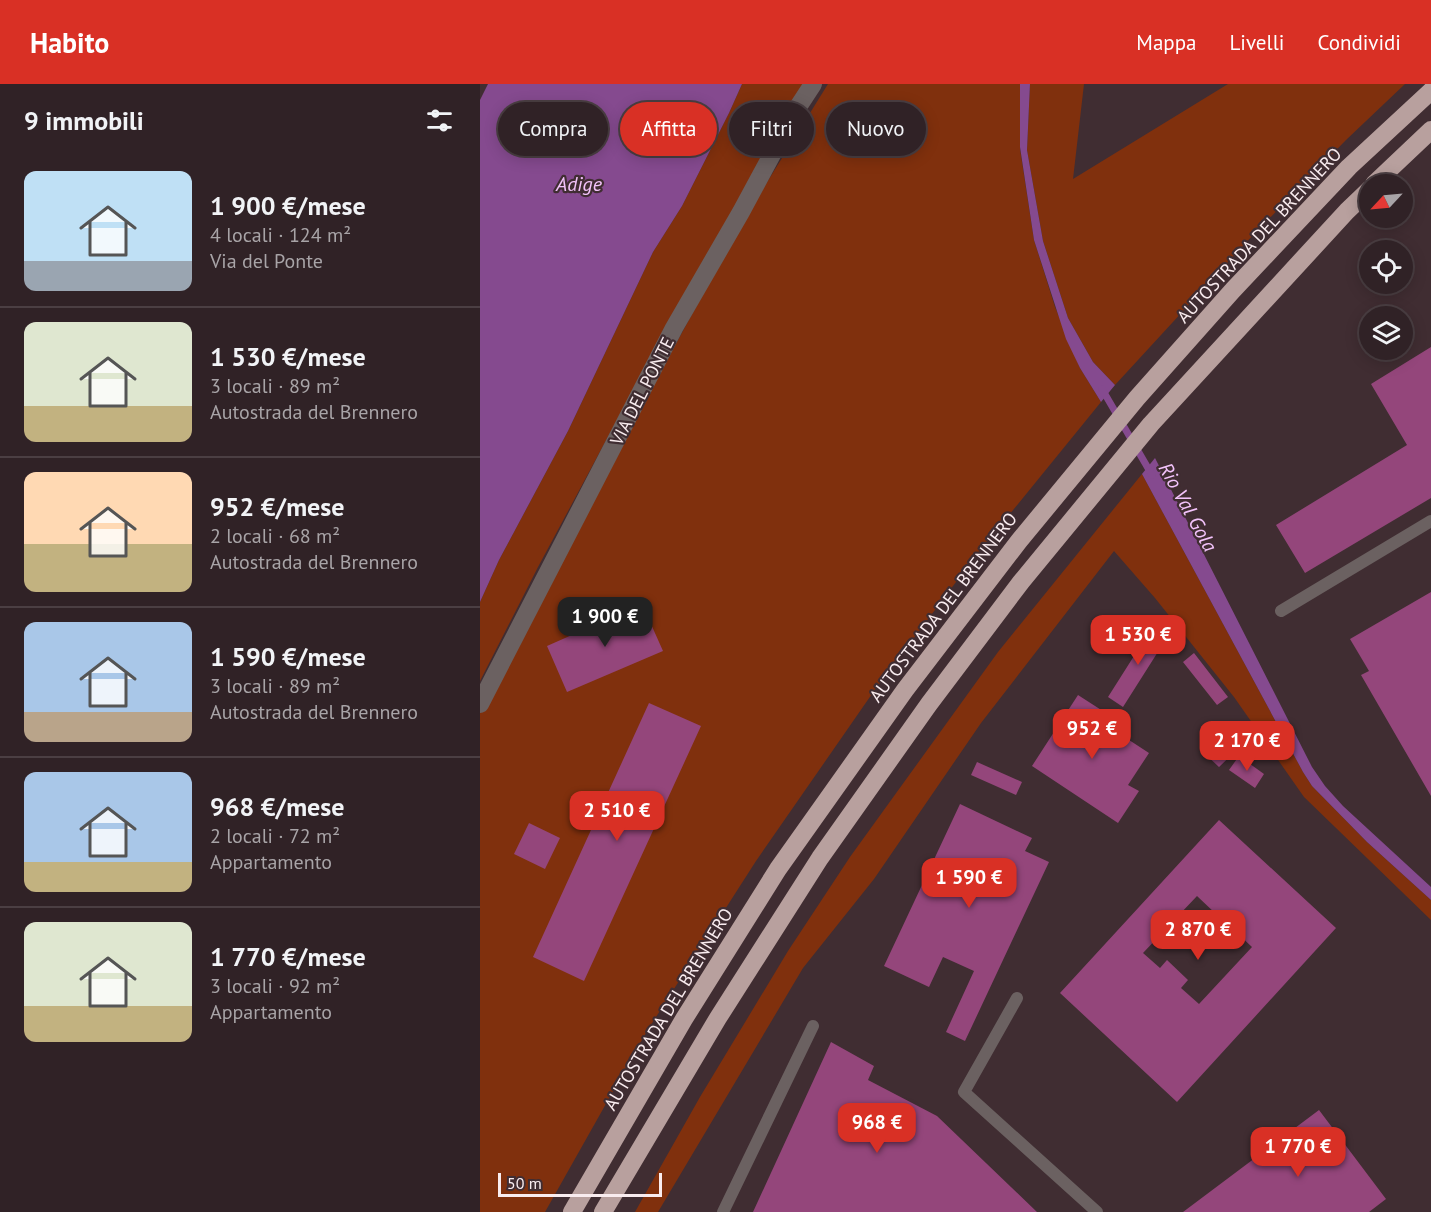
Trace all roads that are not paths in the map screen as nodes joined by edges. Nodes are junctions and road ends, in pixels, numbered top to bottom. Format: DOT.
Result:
graph roads {
  1 [pos="813,84"];
  2 [pos="1431,91"];
  3 [pos="1431,129"];
  4 [pos="1384,174"];
  5 [pos="1359,200"];
  6 [pos="1431,521"];
  7 [pos="1281,611"];
  8 [pos="480,704"];
  9 [pos="1017,998"];
  10 [pos="813,1026"];
  11 [pos="572,1212"];
  12 [pos="603,1212"];
  13 [pos="723,1212"];
  14 [pos="1097,1212"];
  1 -- 8 [label="street, VIA DEL PONTE"];
  2 -- 11 [label="highway, AUTOSTRADA DEL BRENNERO"];
  3 -- 4 [label="highway"];
  5 -- 12 [label="highway"];
  6 -- 7 [label="lane"];
  9 -- 14 [label="lane"];
  10 -- 13 [label="lane"];
}
